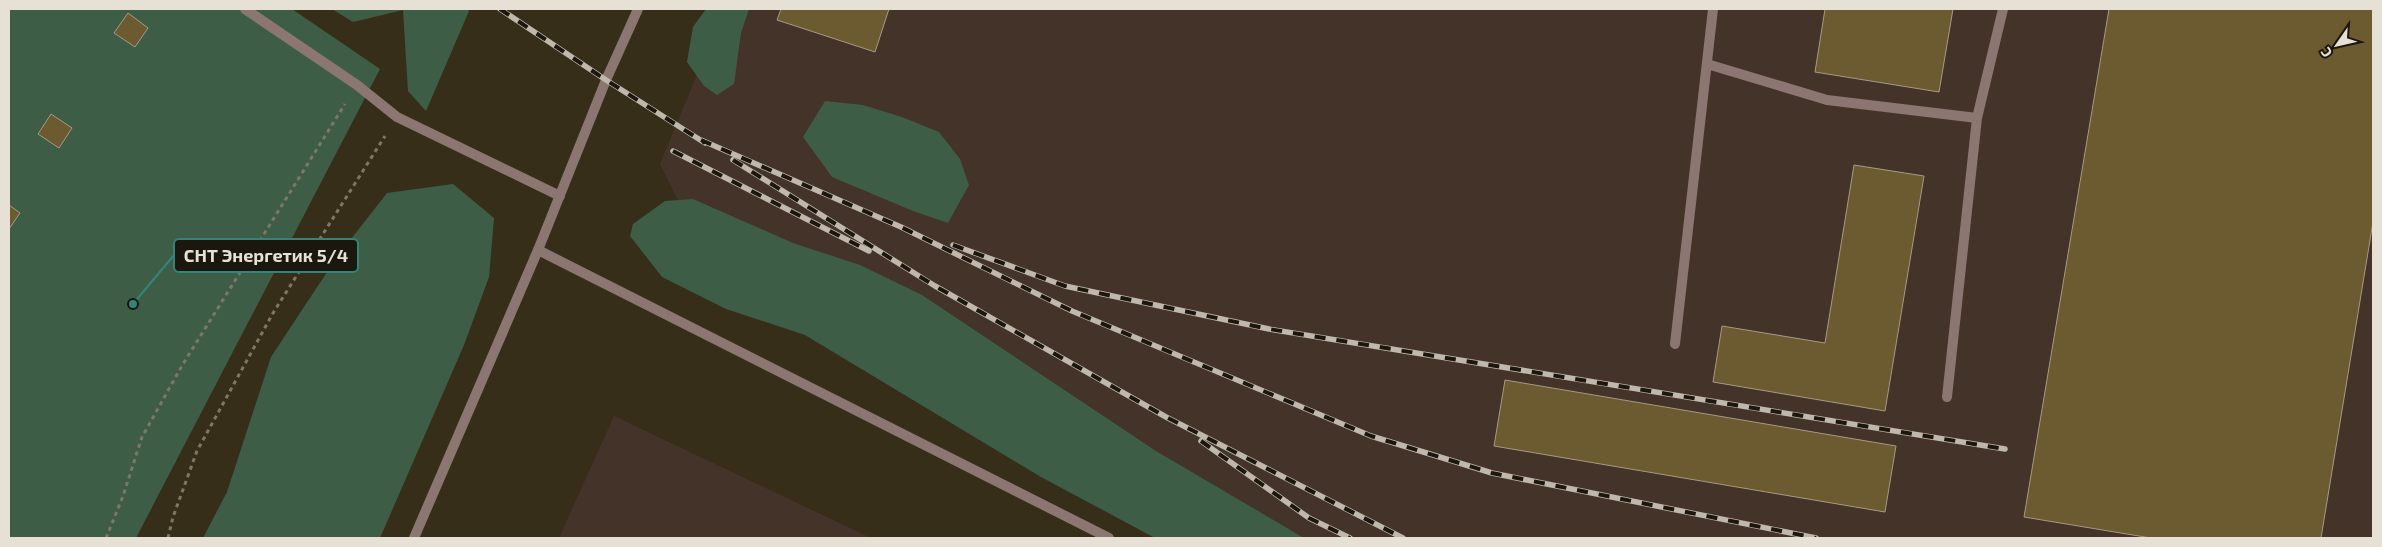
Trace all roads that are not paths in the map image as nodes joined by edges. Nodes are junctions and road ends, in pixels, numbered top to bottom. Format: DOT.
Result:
graph roads {
  1 [pos="245,9"];
  2 [pos="638,9"];
  3 [pos="1713,9"];
  4 [pos="2003,9"];
  5 [pos="1707,64"];
  6 [pos="1977,118"];
  7 [pos="560,196"];
  8 [pos="538,250"];
  9 [pos="1675,344"];
  10 [pos="1947,397"];
  11 [pos="414,538"];
  12 [pos="1109,538"];
  1 -- 7 [label="street"];
  2 -- 7 [label="street"];
  3 -- 5 [label="street"];
  4 -- 6 [label="street"];
  5 -- 6 [label="street"];
  5 -- 9 [label="street"];
  6 -- 10 [label="street"];
  7 -- 8 [label="street"];
  8 -- 11 [label="street"];
  8 -- 12 [label="street"];
}
